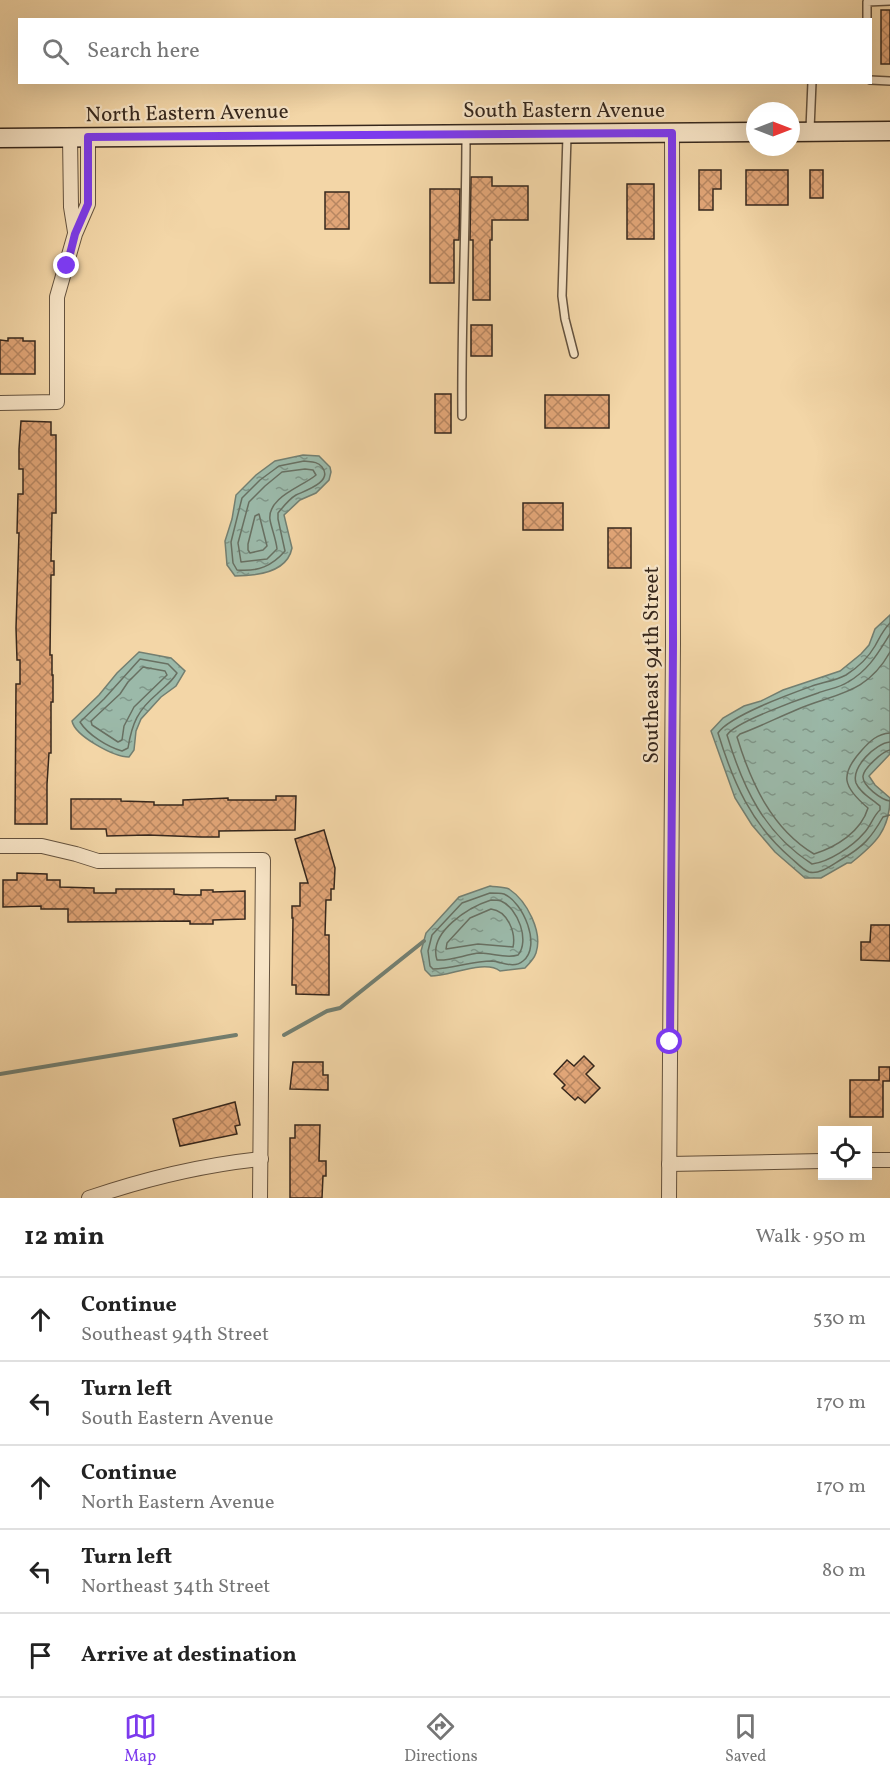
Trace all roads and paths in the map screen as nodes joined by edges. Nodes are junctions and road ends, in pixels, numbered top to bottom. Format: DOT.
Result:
graph roads {
  1 [pos="890,1"];
  2 [pos="867,18"];
  3 [pos="872,80"];
  4 [pos="890,81"];
  5 [pos="812,84"];
  6 [pos="890,131"];
  7 [pos="746,132"];
  8 [pos="800,132"];
  9 [pos="810,132"];
  10 [pos="567,133"];
  11 [pos="672,133"];
  12 [pos="374,134"];
  13 [pos="466,134"];
  14 [pos="79,137"];
  15 [pos="0,138"];
  16 [pos="574,354"];
  17 [pos="0,403"];
  18 [pos="462,416"];
  19 [pos="0,846"];
  20 [pos="261,1159"];
  21 [pos="872,1160"];
  22 [pos="890,1160"];
  23 [pos="818,1161"];
  24 [pos="669,1164"];
  25 [pos="89,1198"];
  26 [pos="260,1198"];
  27 [pos="669,1198"];
  1 -- 2 [label="lane"];
  3 -- 4 [label="lane"];
  5 -- 9 [label="lane"];
  6 -- 9 [label="main road"];
  7 -- 11 [label="main road, South Eastern Avenue"];
  8 -- 9 [label="main road"];
  10 -- 11 [label="main road, South Eastern Avenue"];
  10 -- 13 [label="main road, South Eastern Avenue"];
  10 -- 16 [label="lane"];
  11 -- 24 [label="street, Southeast 94th Street"];
  12 -- 13 [label="main road, South Eastern Avenue"];
  12 -- 14 [label="main road, North Eastern Avenue"];
  13 -- 18 [label="lane"];
  14 -- 15 [label="main road, North Eastern Avenue"];
  14 -- 17 [label="street"];
  19 -- 20 [label="street"];
  20 -- 25 [label="street"];
  20 -- 26 [label="street"];
  21 -- 22 [label="street"];
  23 -- 24 [label="street"];
  24 -- 27 [label="street, Southeast 94th Street"];
}
